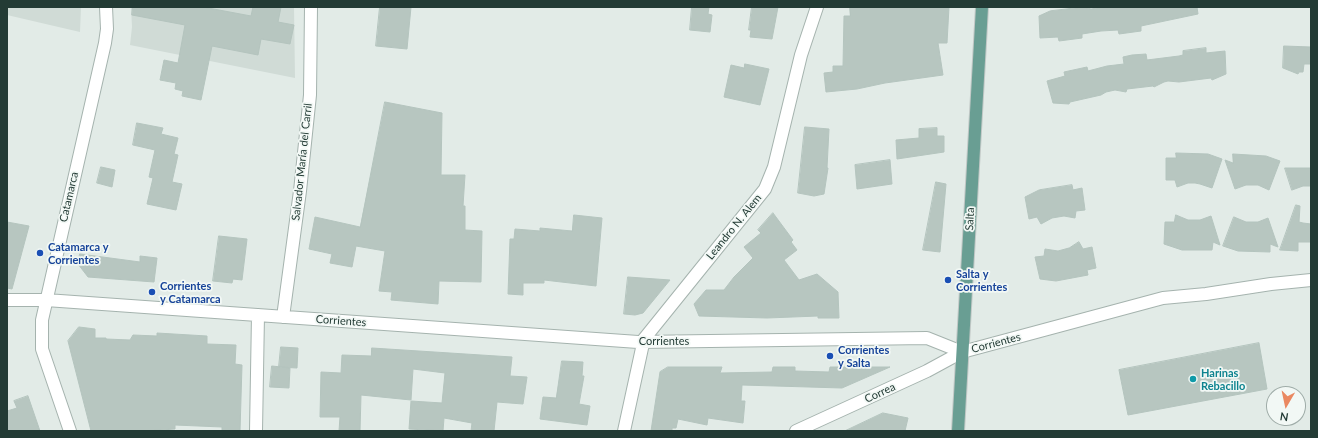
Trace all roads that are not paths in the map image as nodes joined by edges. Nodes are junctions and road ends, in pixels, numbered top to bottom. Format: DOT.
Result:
graph roads {
  1 [pos="106,7"];
  2 [pos="311,7"];
  3 [pos="817,7"];
  4 [pos="982,7"];
  5 [pos="1311,280"];
  6 [pos="7,300"];
  7 [pos="46,300"];
  8 [pos="258,315"];
  9 [pos="283,317"];
  10 [pos="643,342"];
  11 [pos="962,352"];
  12 [pos="70,431"];
  13 [pos="256,431"];
  14 [pos="624,431"];
  15 [pos="796,431"];
  16 [pos="958,431"];
  1 -- 7 [label="street, Catamarca"];
  2 -- 9 [label="street, Salvador María del Carril"];
  3 -- 10 [label="street, Leandro N. Alem"];
  4 -- 11 [label="main road, Salta"];
  5 -- 11 [label="street, Corrientes"];
  6 -- 7 [label="street, Corrientes"];
  7 -- 8 [label="street, Corrientes"];
  7 -- 12 [label="street, Catamarca"];
  8 -- 9 [label="street, Corrientes"];
  8 -- 13 [label="street"];
  9 -- 10 [label="street, Corrientes"];
  10 -- 11 [label="street, Corrientes"];
  10 -- 14 [label="street, Leandro N. Alem"];
  11 -- 15 [label="street, Correa"];
  11 -- 16 [label="main road, Salta"];
}
